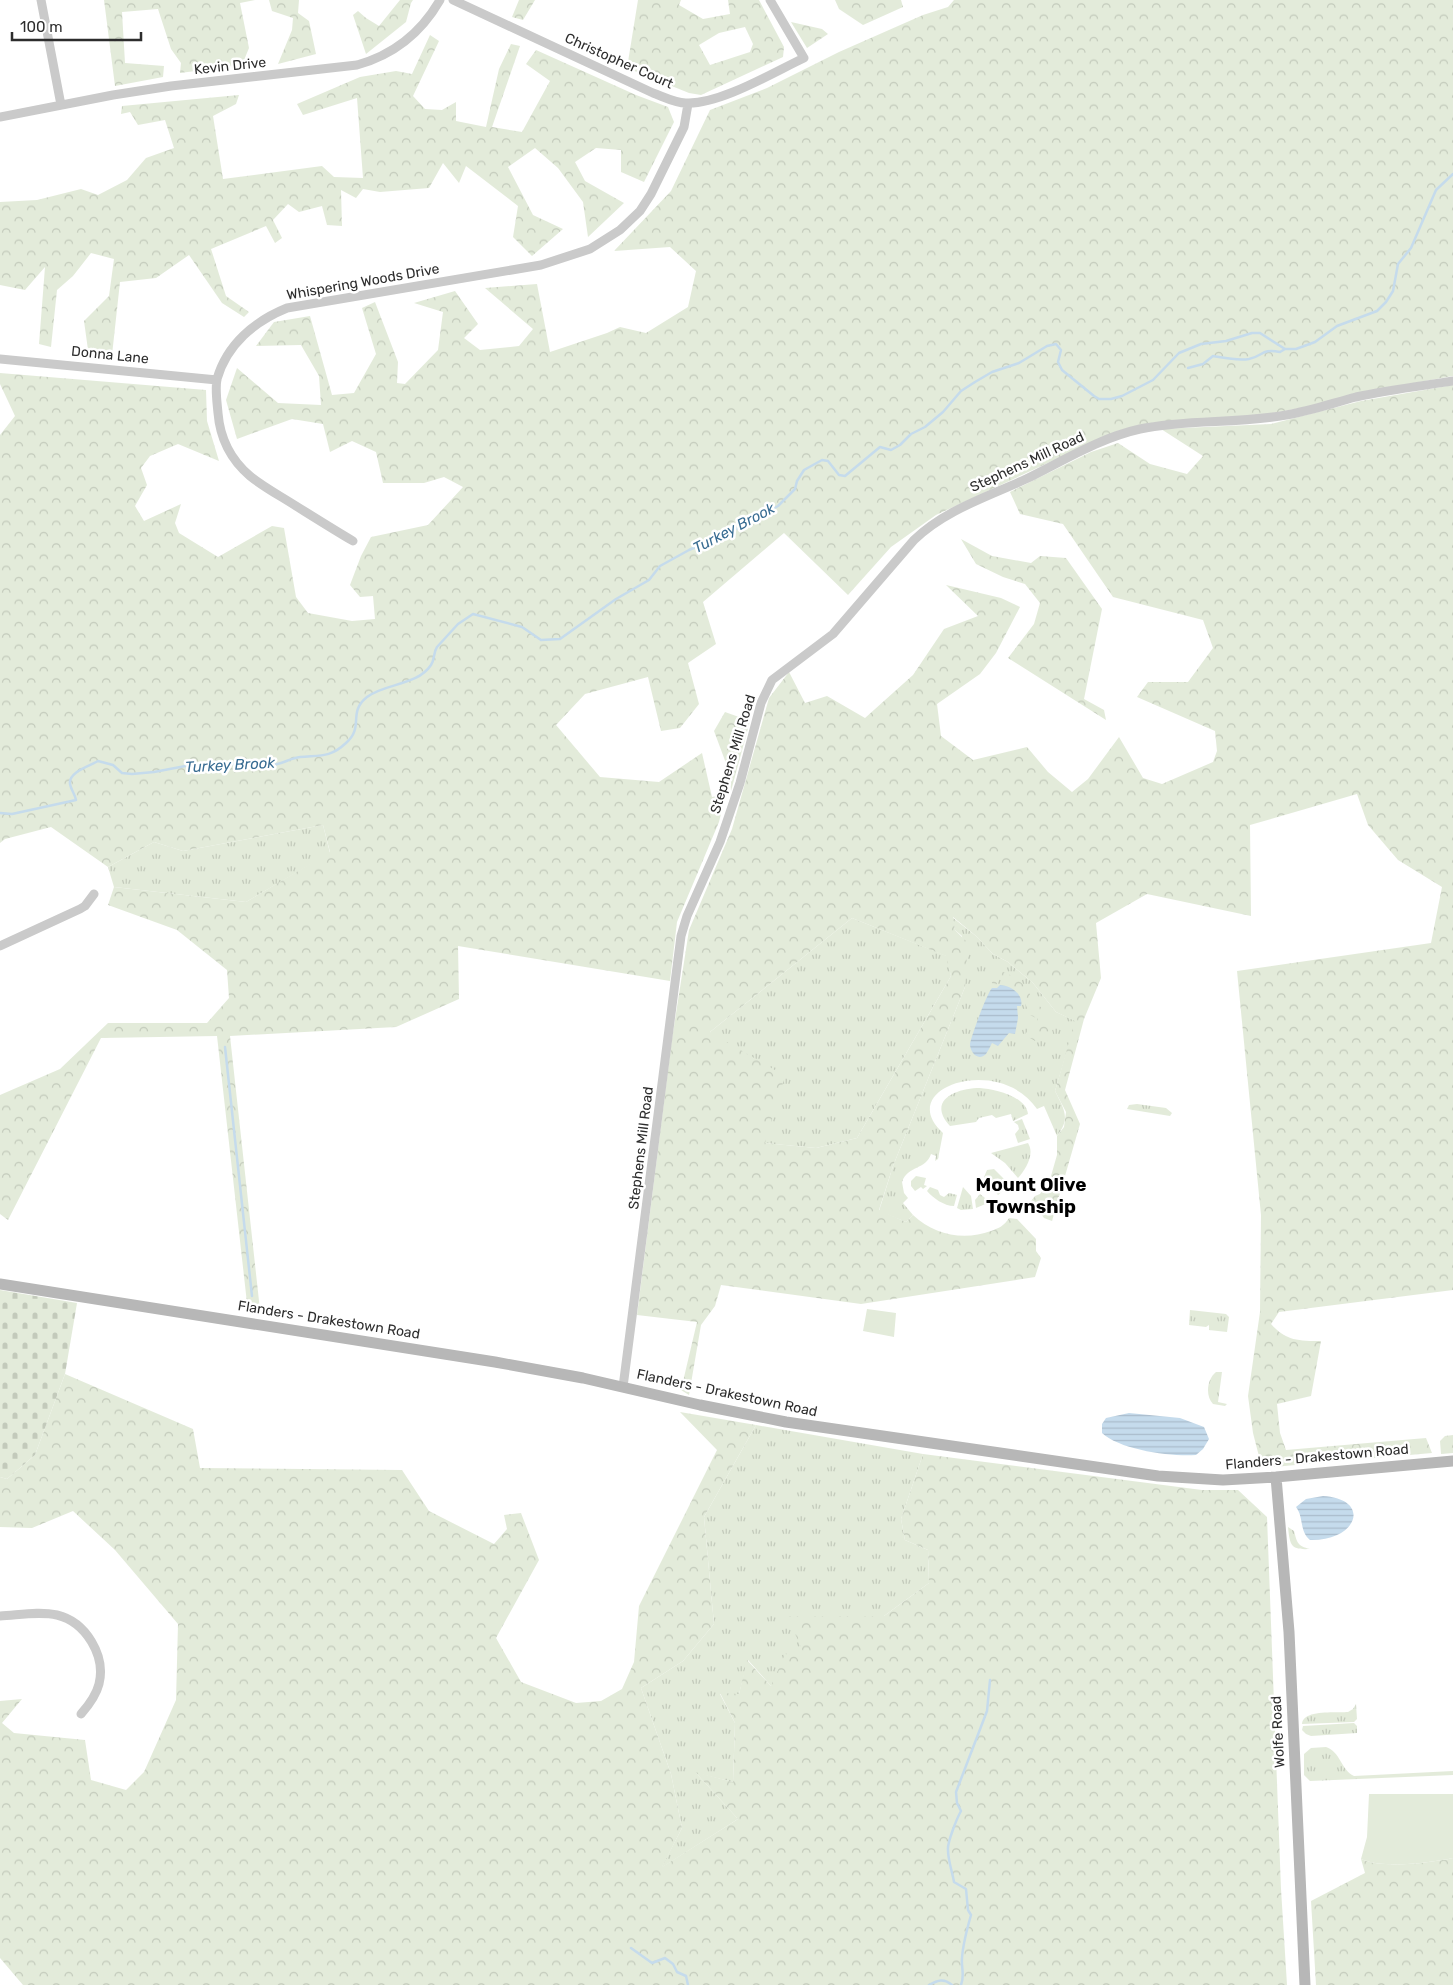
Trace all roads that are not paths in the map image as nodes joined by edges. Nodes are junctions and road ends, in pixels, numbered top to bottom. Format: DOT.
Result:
graph roads {
  1 [pos="41,0"];
  2 [pos="440,0"];
  3 [pos="454,0"];
  4 [pos="770,0"];
  5 [pos="688,104"];
  6 [pos="60,105"];
  7 [pos="0,117"];
  8 [pos="0,359"];
  9 [pos="217,380"];
  10 [pos="1453,381"];
  11 [pos="353,541"];
  12 [pos="94,894"];
  13 [pos="0,946"];
  14 [pos="0,1284"];
  15 [pos="623,1387"];
  16 [pos="1453,1460"];
  17 [pos="1276,1477"];
  18 [pos="0,1616"];
  19 [pos="81,1714"];
  20 [pos="1305,1985"];
  1 -- 6 [label="street"];
  2 -- 6 [label="street, Kevin Drive"];
  3 -- 5 [label="street, Christopher Court"];
  4 -- 5 [label="street, Christopher Court"];
  5 -- 9 [label="street, Whispering Woods Drive"];
  6 -- 7 [label="street, Kevin Drive"];
  8 -- 9 [label="street, Donna Lane"];
  9 -- 11 [label="street, Whispering Woods Drive"];
  10 -- 15 [label="street, Stephens Mill Road"];
  12 -- 13 [label="street"];
  14 -- 15 [label="street, Flanders - Drakestown Road"];
  15 -- 17 [label="street, Flanders - Drakestown Road"];
  16 -- 17 [label="street, Flanders - Drakestown Road"];
  17 -- 20 [label="street, Wolfe Road"];
  18 -- 19 [label="street"];
}
